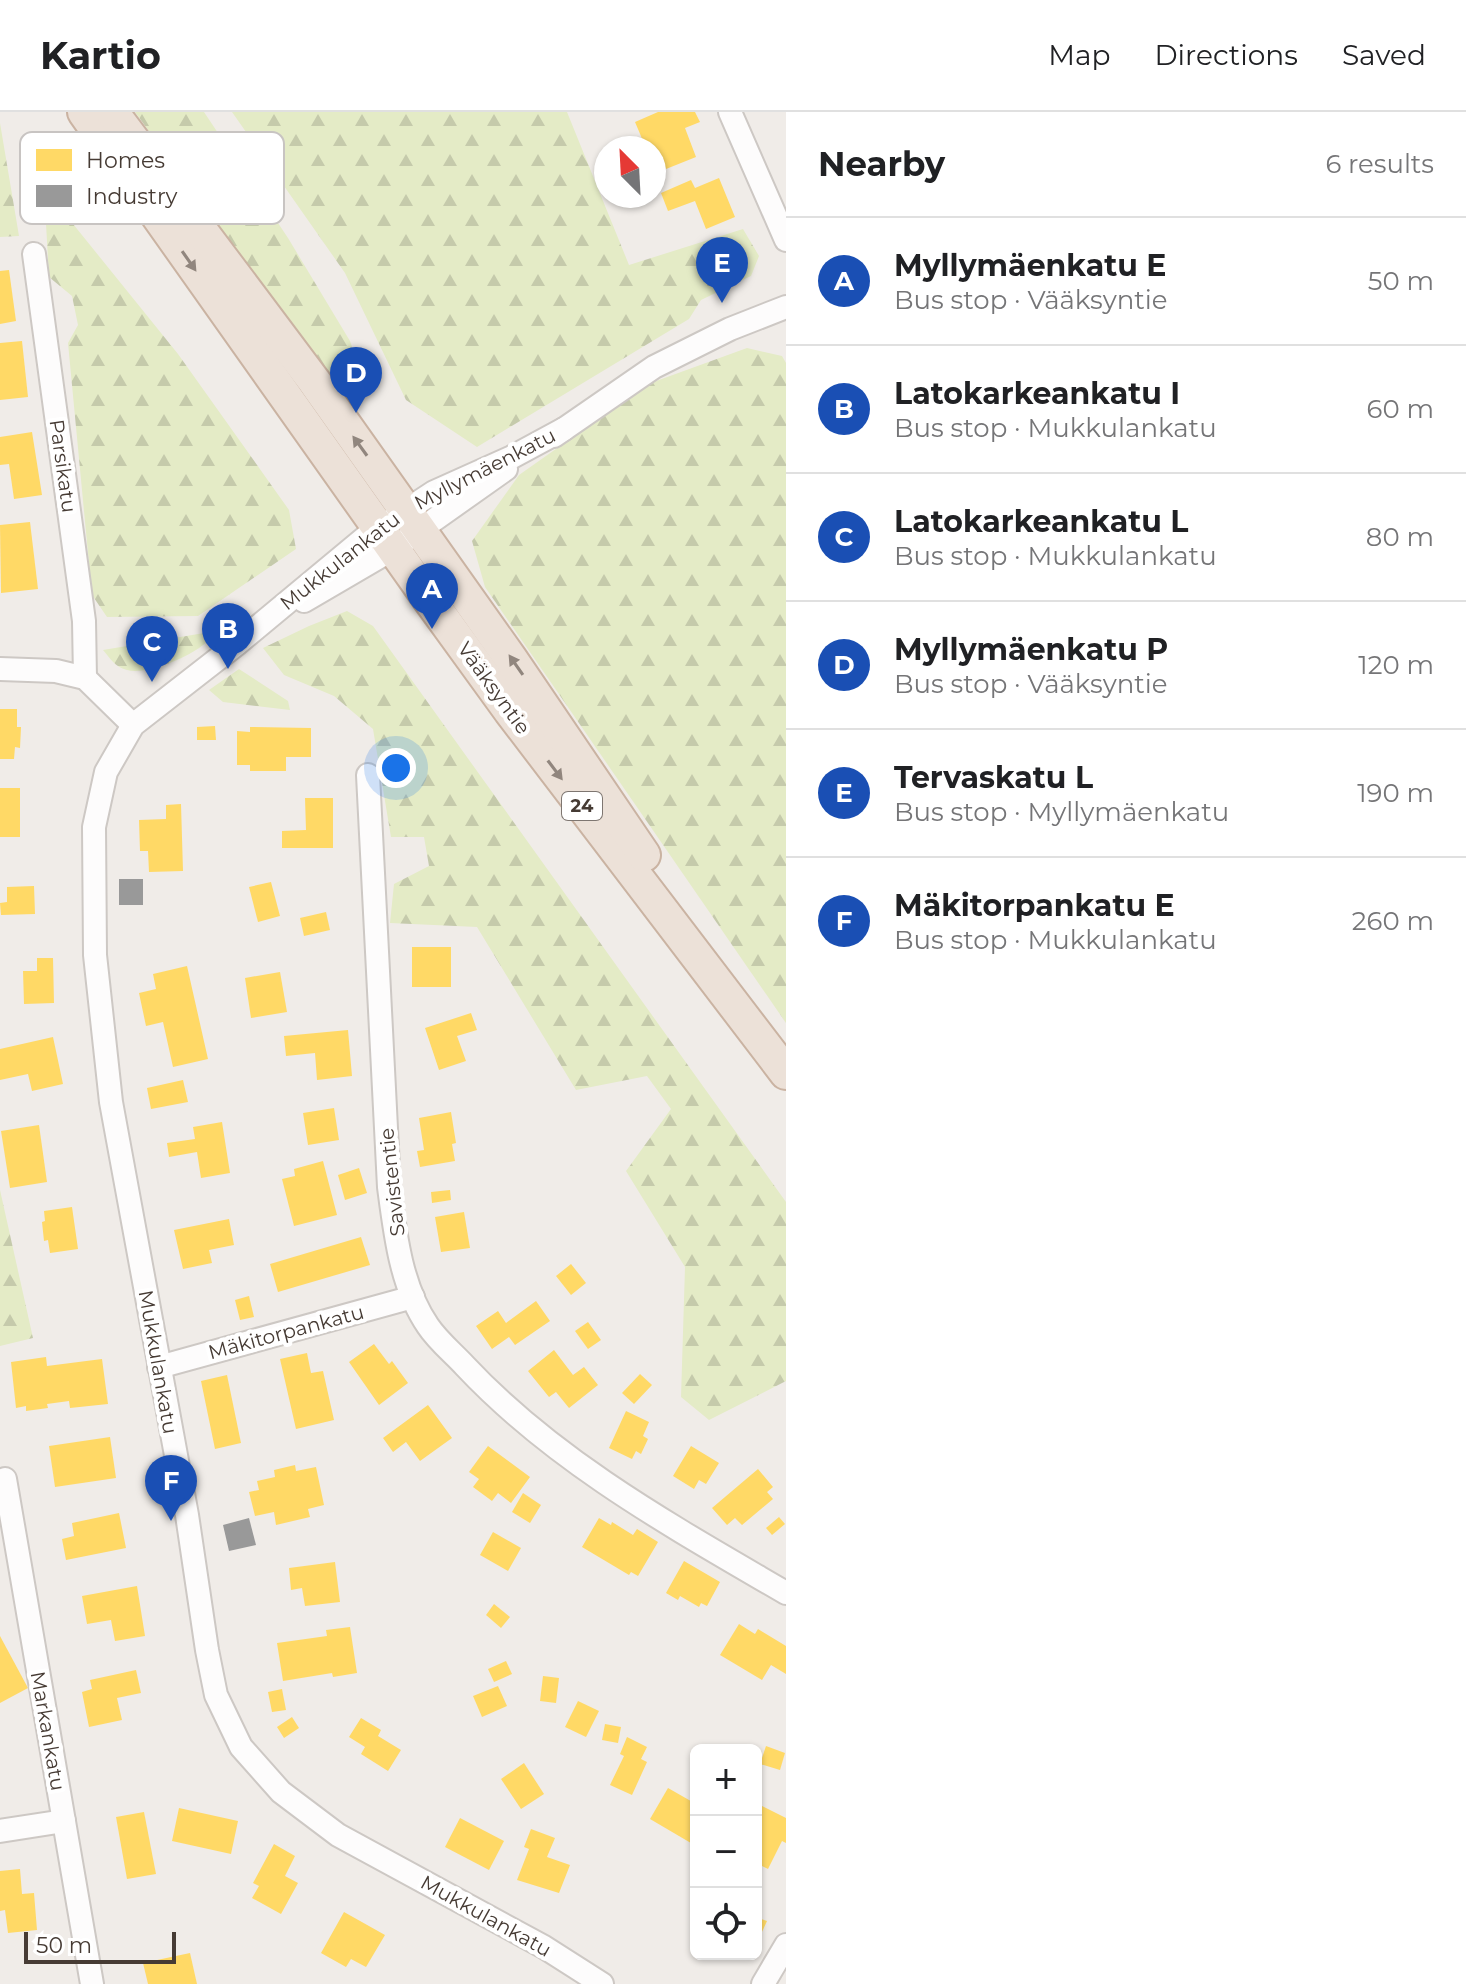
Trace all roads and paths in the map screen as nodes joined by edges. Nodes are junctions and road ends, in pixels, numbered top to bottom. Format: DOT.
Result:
graph roads {
  1 [pos="84,112"];
  2 [pos="112,112"];
  3 [pos="730,112"];
  4 [pos="98,132"];
  5 [pos="127,132"];
  6 [pos="163,224"];
  7 [pos="196,224"];
  8 [pos="786,240"];
  9 [pos="34,254"];
  10 [pos="786,307"];
  11 [pos="413,520"];
  12 [pos="385,539"];
  13 [pos="0,669"];
  14 [pos="85,678"];
  15 [pos="133,725"];
  16 [pos="368,775"];
  17 [pos="781,1066"];
  18 [pos="413,1297"];
  19 [pos="159,1367"];
  20 [pos="5,1479"];
  21 [pos="786,1593"];
  22 [pos="64,1821"];
  23 [pos="0,1831"];
  24 [pos="786,1945"];
  25 [pos="92,1984"];
  26 [pos="602,1984"];
  27 [pos="763,1984"];
  1 -- 4 [label="highway, Vääksyntie / 24, one-way"];
  5 -- 2 [label="highway, Vääksyntie / 24, one-way"];
  3 -- 8 [label="street"];
  6 -- 12 [label="highway, Vääksyntie / 24, one-way"];
  11 -- 7 [label="highway, Vääksyntie / 24, one-way"];
  9 -- 14 [label="street, Parsikatu"];
  10 -- 11 [label="street, Myllymäenkatu"];
  11 -- 12 [label="street, Myllymäenkatu"];
  17 -- 11 [label="highway, Vääksyntie / 24, one-way"];
  12 -- 15 [label="street, Mukkulankatu"];
  12 -- 17 [label="highway, Vääksyntie / 24, one-way"];
  13 -- 14 [label="street"];
  14 -- 15 [label="street"];
  15 -- 19 [label="street, Mukkulankatu"];
  16 -- 18 [label="street, Savistentie"];
  18 -- 19 [label="street, Mäkitorpankatu"];
  18 -- 21 [label="street, Savistentie"];
  19 -- 26 [label="street, Mukkulankatu"];
  20 -- 22 [label="street, Markankatu"];
  22 -- 23 [label="street"];
  22 -- 25 [label="street, Markankatu"];
  24 -- 27 [label="street"];
}
